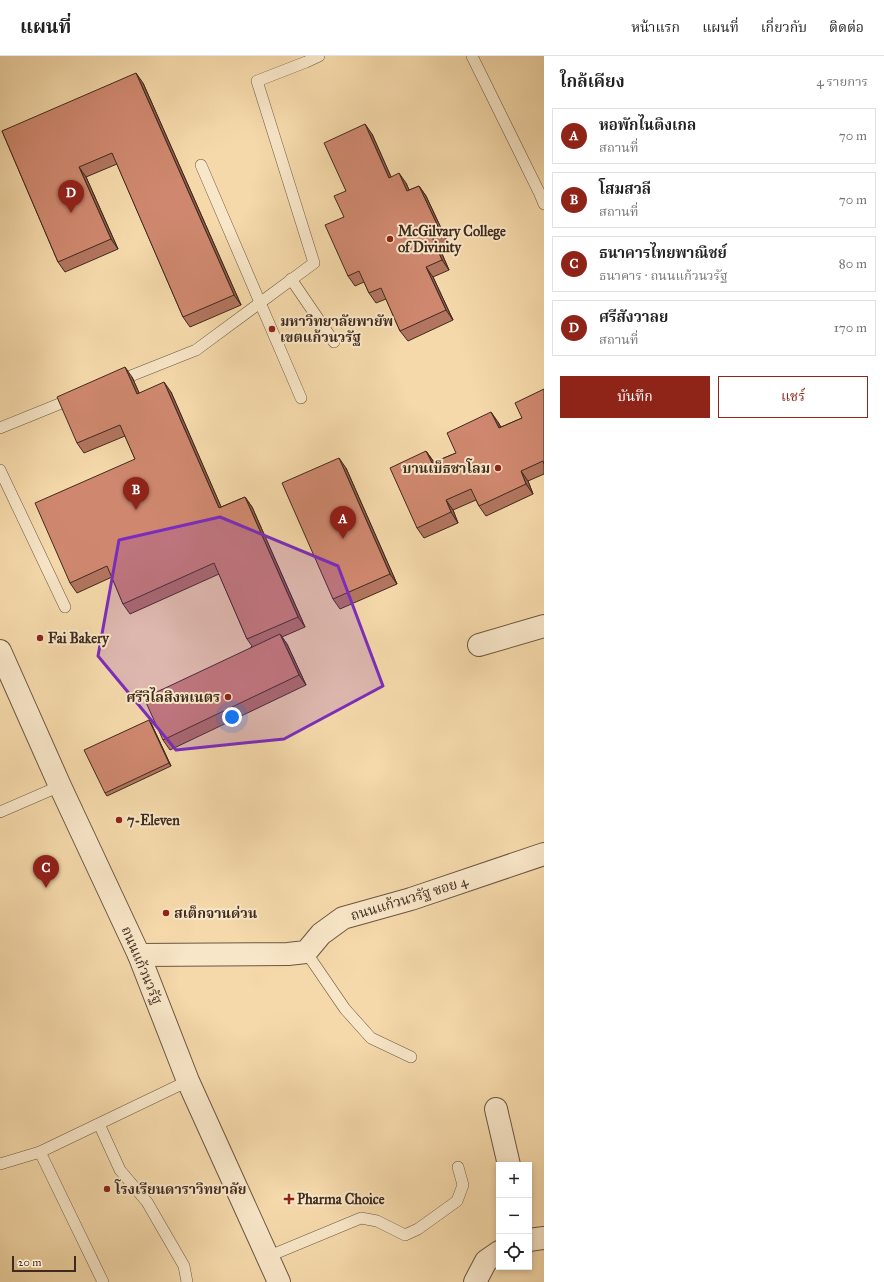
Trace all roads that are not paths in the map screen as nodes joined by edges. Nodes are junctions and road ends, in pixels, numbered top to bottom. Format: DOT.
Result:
graph roads {
  1 [pos="319,56"];
  2 [pos="472,56"];
  3 [pos="201,165"];
  4 [pos="542,191"];
  5 [pos="544,204"];
  6 [pos="292,279"];
  7 [pos="260,303"];
  8 [pos="334,342"];
  9 [pos="109,385"];
  10 [pos="87,393"];
  11 [pos="301,398"];
  12 [pos="0,428"];
  13 [pos="0,470"];
  14 [pos="65,607"];
  15 [pos="544,626"];
  16 [pos="479,645"];
  17 [pos="0,651"];
  18 [pos="60,786"];
  19 [pos="0,812"];
  20 [pos="544,854"];
  21 [pos="306,952"];
  22 [pos="139,955"];
  23 [pos="411,1057"];
  24 [pos="188,1081"];
  25 [pos="496,1109"];
  26 [pos="99,1124"];
  27 [pos="40,1152"];
  28 [pos="508,1162"];
  29 [pos="0,1164"];
  30 [pos="458,1167"];
  31 [pos="544,1238"];
  32 [pos="532,1240"];
  33 [pos="496,1254"];
  34 [pos="267,1257"];
  35 [pos="103,1282"];
  36 [pos="187,1282"];
  37 [pos="279,1282"];
  38 [pos="475,1282"];
  1 -- 6 [label="lane"];
  2 -- 4 [label="lane"];
  3 -- 7 [label="lane"];
  4 -- 5 [label="lane"];
  6 -- 7 [label="lane"];
  6 -- 8 [label="lane"];
  7 -- 9 [label="lane"];
  7 -- 11 [label="lane"];
  10 -- 12 [label="lane"];
  13 -- 14 [label="lane"];
  15 -- 16 [label="street"];
  17 -- 18 [label="street, ถนนแก้วนวรัฐ"];
  18 -- 19 [label="lane"];
  18 -- 22 [label="street, ถนนแก้วนวรัฐ"];
  20 -- 21 [label="street, ถนนแก้วนวรัฐ ซอย 4"];
  21 -- 22 [label="street"];
  21 -- 23 [label="lane"];
  22 -- 24 [label="street, ถนนแก้วนวรัฐ"];
  24 -- 26 [label="lane"];
  24 -- 34 [label="street, ถนนแก้วนวรัฐ"];
  25 -- 28 [label="street"];
  26 -- 27 [label="lane"];
  26 -- 36 [label="lane"];
  27 -- 29 [label="lane"];
  27 -- 35 [label="lane"];
  30 -- 34 [label="lane"];
  31 -- 32 [label="street"];
  33 -- 38 [label="street"];
  34 -- 37 [label="street, ถนนแก้วนวรัฐ"];
}
